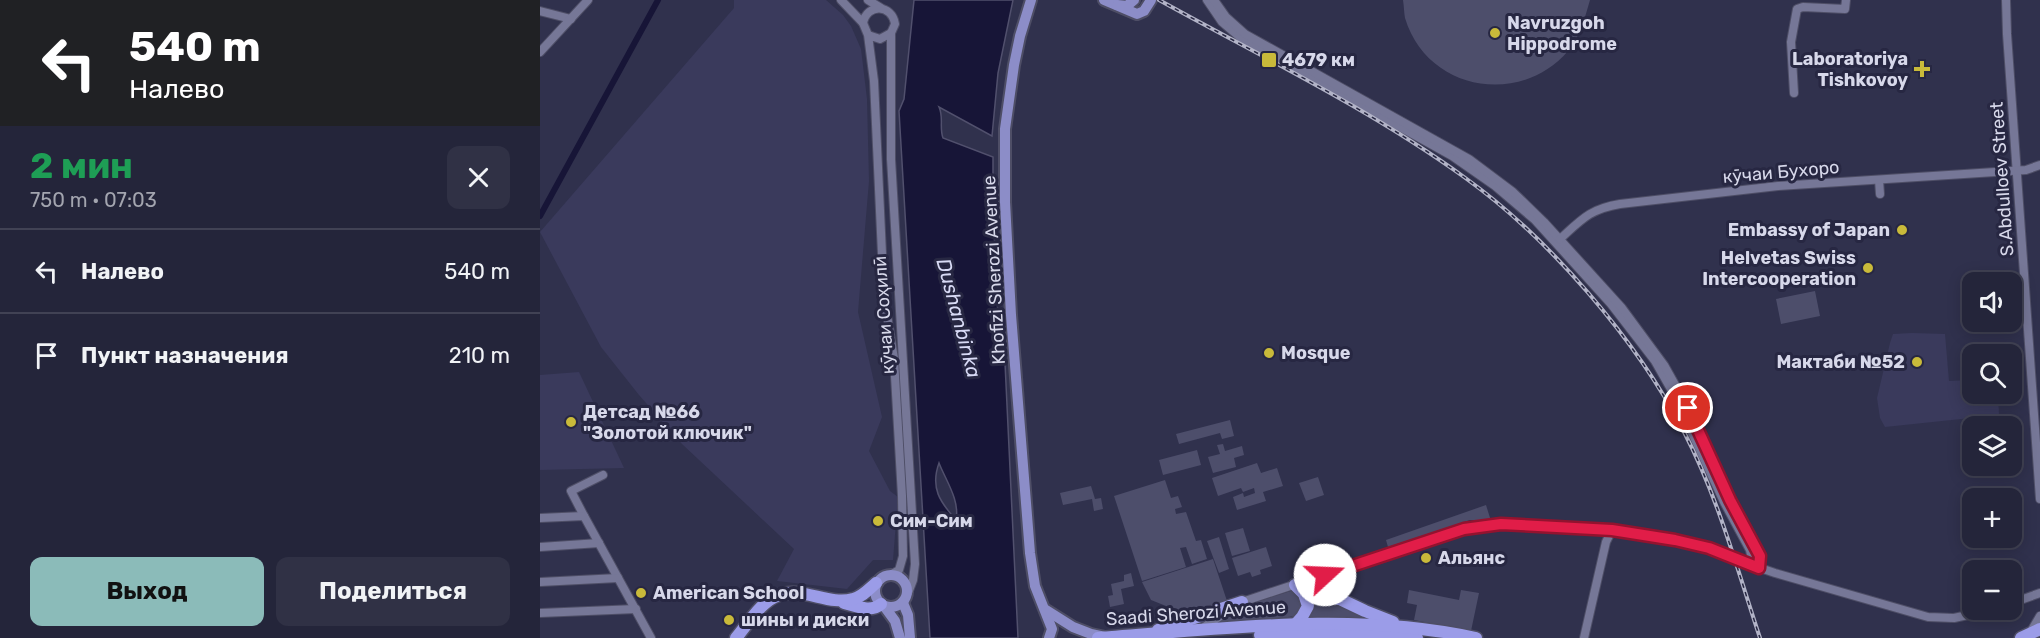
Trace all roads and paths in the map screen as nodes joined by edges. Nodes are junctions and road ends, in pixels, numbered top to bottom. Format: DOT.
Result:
graph roads {
  1 [pos="588,0"];
  2 [pos="841,0"];
  3 [pos="868,0"];
  4 [pos="1031,0"];
  5 [pos="1104,0"];
  6 [pos="1134,0"];
  7 [pos="1151,0"];
  8 [pos="1207,0"];
  9 [pos="1214,0"];
  10 [pos="1846,0"];
  11 [pos="2007,0"];
  12 [pos="1117,5"];
  13 [pos="881,8"];
  14 [pos="540,10"];
  15 [pos="571,19"];
  16 [pos="863,23"];
  17 [pos="891,33"];
  18 [pos="868,35"];
  19 [pos="540,52"];
  20 [pos="1295,66"];
  21 [pos="1794,93"];
  22 [pos="1367,105"];
  23 [pos="891,159"];
  24 [pos="877,160"];
  25 [pos="2040,165"];
  26 [pos="2017,171"];
  27 [pos="1879,180"];
  28 [pos="1880,194"];
  29 [pos="1560,239"];
  30 [pos="2036,369"];
  31 [pos="603,475"];
  32 [pos="2040,499"];
  33 [pos="584,516"];
  34 [pos="540,518"];
  35 [pos="1612,530"];
  36 [pos="599,543"];
  37 [pos="540,547"];
  38 [pos="1749,564"];
  39 [pos="1759,568"];
  40 [pos="1339,569"];
  41 [pos="892,574"];
  42 [pos="618,578"];
  43 [pos="540,582"];
  44 [pos="876,583"];
  45 [pos="1299,584"];
  46 [pos="2040,593"];
  47 [pos="905,598"];
  48 [pos="828,599"];
  49 [pos="2022,599"];
  50 [pos="1339,600"];
  51 [pos="1242,602"];
  52 [pos="883,605"];
  53 [pos="636,609"];
  54 [pos="1046,610"];
  55 [pos="540,613"];
  56 [pos="1962,616"];
  57 [pos="2040,616"];
  58 [pos="1295,625"];
  59 [pos="747,632"];
  60 [pos="1415,633"];
  61 [pos="1148,634"];
  62 [pos="2030,634"];
  63 [pos="899,635"];
  64 [pos="1194,635"];
  65 [pos="651,638"];
  66 [pos="736,638"];
  67 [pos="910,638"];
  68 [pos="1049,638"];
  69 [pos="1098,638"];
  70 [pos="1106,638"];
  71 [pos="1217,638"];
  72 [pos="1476,638"];
  73 [pos="1584,638"];
  1 -- 15 [label="street"];
  2 -- 16 [label="street, кӯчаи Соҳилӣ"];
  3 -- 13 [label="street"];
  4 -- 54 [label="main road, Khofizi Sherozi Avenue"];
  5 -- 12 [label="main road"];
  6 -- 12 [label="main road"];
  7 -- 12 [label="main road"];
  8 -- 20 [label="street"];
  9 -- 20 [label="street"];
  10 -- 21 [label="street"];
  11 -- 26 [label="street, S.Abdulloev Street"];
  13 -- 16 [label="street"];
  13 -- 17 [label="street, кӯчаи Соҳилӣ"];
  14 -- 15 [label="street"];
  15 -- 19 [label="street"];
  16 -- 18 [label="street, кӯчаи Соҳилӣ"];
  17 -- 18 [label="street"];
  17 -- 23 [label="street, кӯчаи Соҳилӣ"];
  18 -- 24 [label="street, кӯчаи Соҳилӣ"];
  20 -- 22 [label="street"];
  22 -- 29 [label="street"];
  22 -- 38 [label="street"];
  23 -- 24 [label="street"];
  23 -- 47 [label="street, кӯчаи Соҳилӣ"];
  24 -- 41 [label="street, кӯчаи Соҳилӣ"];
  25 -- 26 [label="street, кӯчаи Бухоро"];
  26 -- 27 [label="street, кӯчаи Бухоро"];
  26 -- 30 [label="street, S.Abdulloev Street"];
  27 -- 28 [label="street"];
  27 -- 29 [label="street, кӯчаи Бухоро"];
  29 -- 39 [label="street"];
  30 -- 32 [label="street, S.Abdulloev Street"];
  31 -- 33 [label="street"];
  33 -- 34 [label="street"];
  33 -- 36 [label="street"];
  35 -- 38 [label="street"];
  35 -- 40 [label="street"];
  35 -- 73 [label="street"];
  36 -- 37 [label="street"];
  36 -- 42 [label="street"];
  38 -- 39 [label="street"];
  39 -- 56 [label="street"];
  40 -- 45 [label="street"];
  40 -- 50 [label="highway"];
  41 -- 44 [label="main road"];
  41 -- 47 [label="main road"];
  42 -- 43 [label="street"];
  42 -- 53 [label="street"];
  44 -- 48 [label="highway"];
  44 -- 52 [label="main road"];
  45 -- 50 [label="highway"];
  45 -- 51 [label="street"];
  45 -- 58 [label="highway"];
  46 -- 49 [label="street"];
  47 -- 52 [label="main road"];
  47 -- 67 [label="main road, кӯчаи Соҳилӣ"];
  48 -- 52 [label="highway"];
  48 -- 59 [label="highway"];
  50 -- 60 [label="highway"];
  51 -- 61 [label="highway"];
  51 -- 64 [label="street"];
  52 -- 63 [label="main road"];
  53 -- 55 [label="street"];
  53 -- 65 [label="street"];
  54 -- 68 [label="main road, Khofizi Sherozi Avenue"];
  54 -- 70 [label="main road"];
  57 -- 62 [label="street"];
  58 -- 60 [label="highway, Saadi Sherozi Avenue"];
  58 -- 64 [label="highway, Saadi Sherozi Avenue"];
  59 -- 66 [label="highway"];
  60 -- 71 [label="highway, Saadi Sherozi Avenue"];
  60 -- 72 [label="highway, Saadi Sherozi Avenue"];
  61 -- 64 [label="highway, Saadi Sherozi Avenue"];
  61 -- 70 [label="highway, Saadi Sherozi Avenue"];
  69 -- 70 [label="highway, Saadi Sherozi Avenue"];
}
